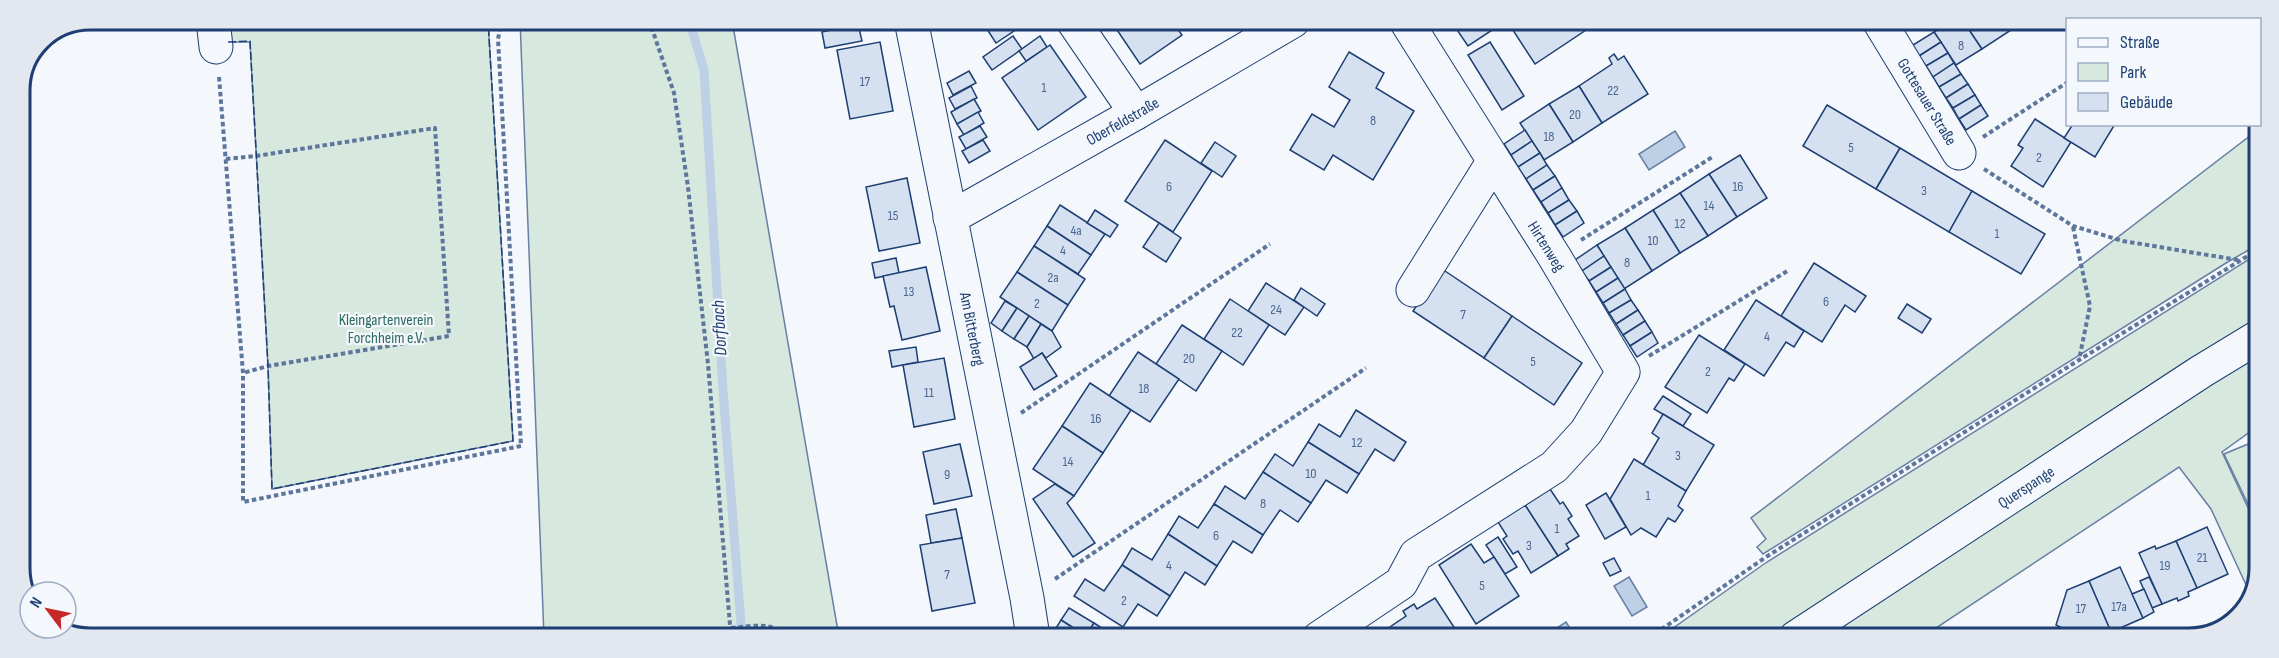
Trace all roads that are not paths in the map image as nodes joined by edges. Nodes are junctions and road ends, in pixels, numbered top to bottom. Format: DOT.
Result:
graph roads {
  1 [pos="913,30"];
  2 [pos="1079,30"];
  3 [pos="1278,30"];
  4 [pos="1412,30"];
  5 [pos="1884,30"];
  6 [pos="1136,113"];
  7 [pos="1959,153"];
  8 [pos="1493,162"];
  9 [pos="950,218"];
  10 [pos="1413,290"];
  11 [pos="2249,342"];
  12 [pos="1032,628"];
  13 [pos="1334,628"];
  14 [pos="1810,628"];
  1 -- 9 [label="street, Am Bitterberg"];
  2 -- 6 [label="street"];
  3 -- 6 [label="street, Oberfeldstraße"];
  4 -- 8 [label="street, Hirtenweg"];
  5 -- 7 [label="street, Gottesauer Straße"];
  6 -- 9 [label="street, Oberfeldstraße"];
  8 -- 10 [label="street"];
  8 -- 13 [label="street, Hirtenweg"];
  9 -- 12 [label="street, Am Bitterberg"];
  11 -- 14 [label="street, Querspange"];
}
